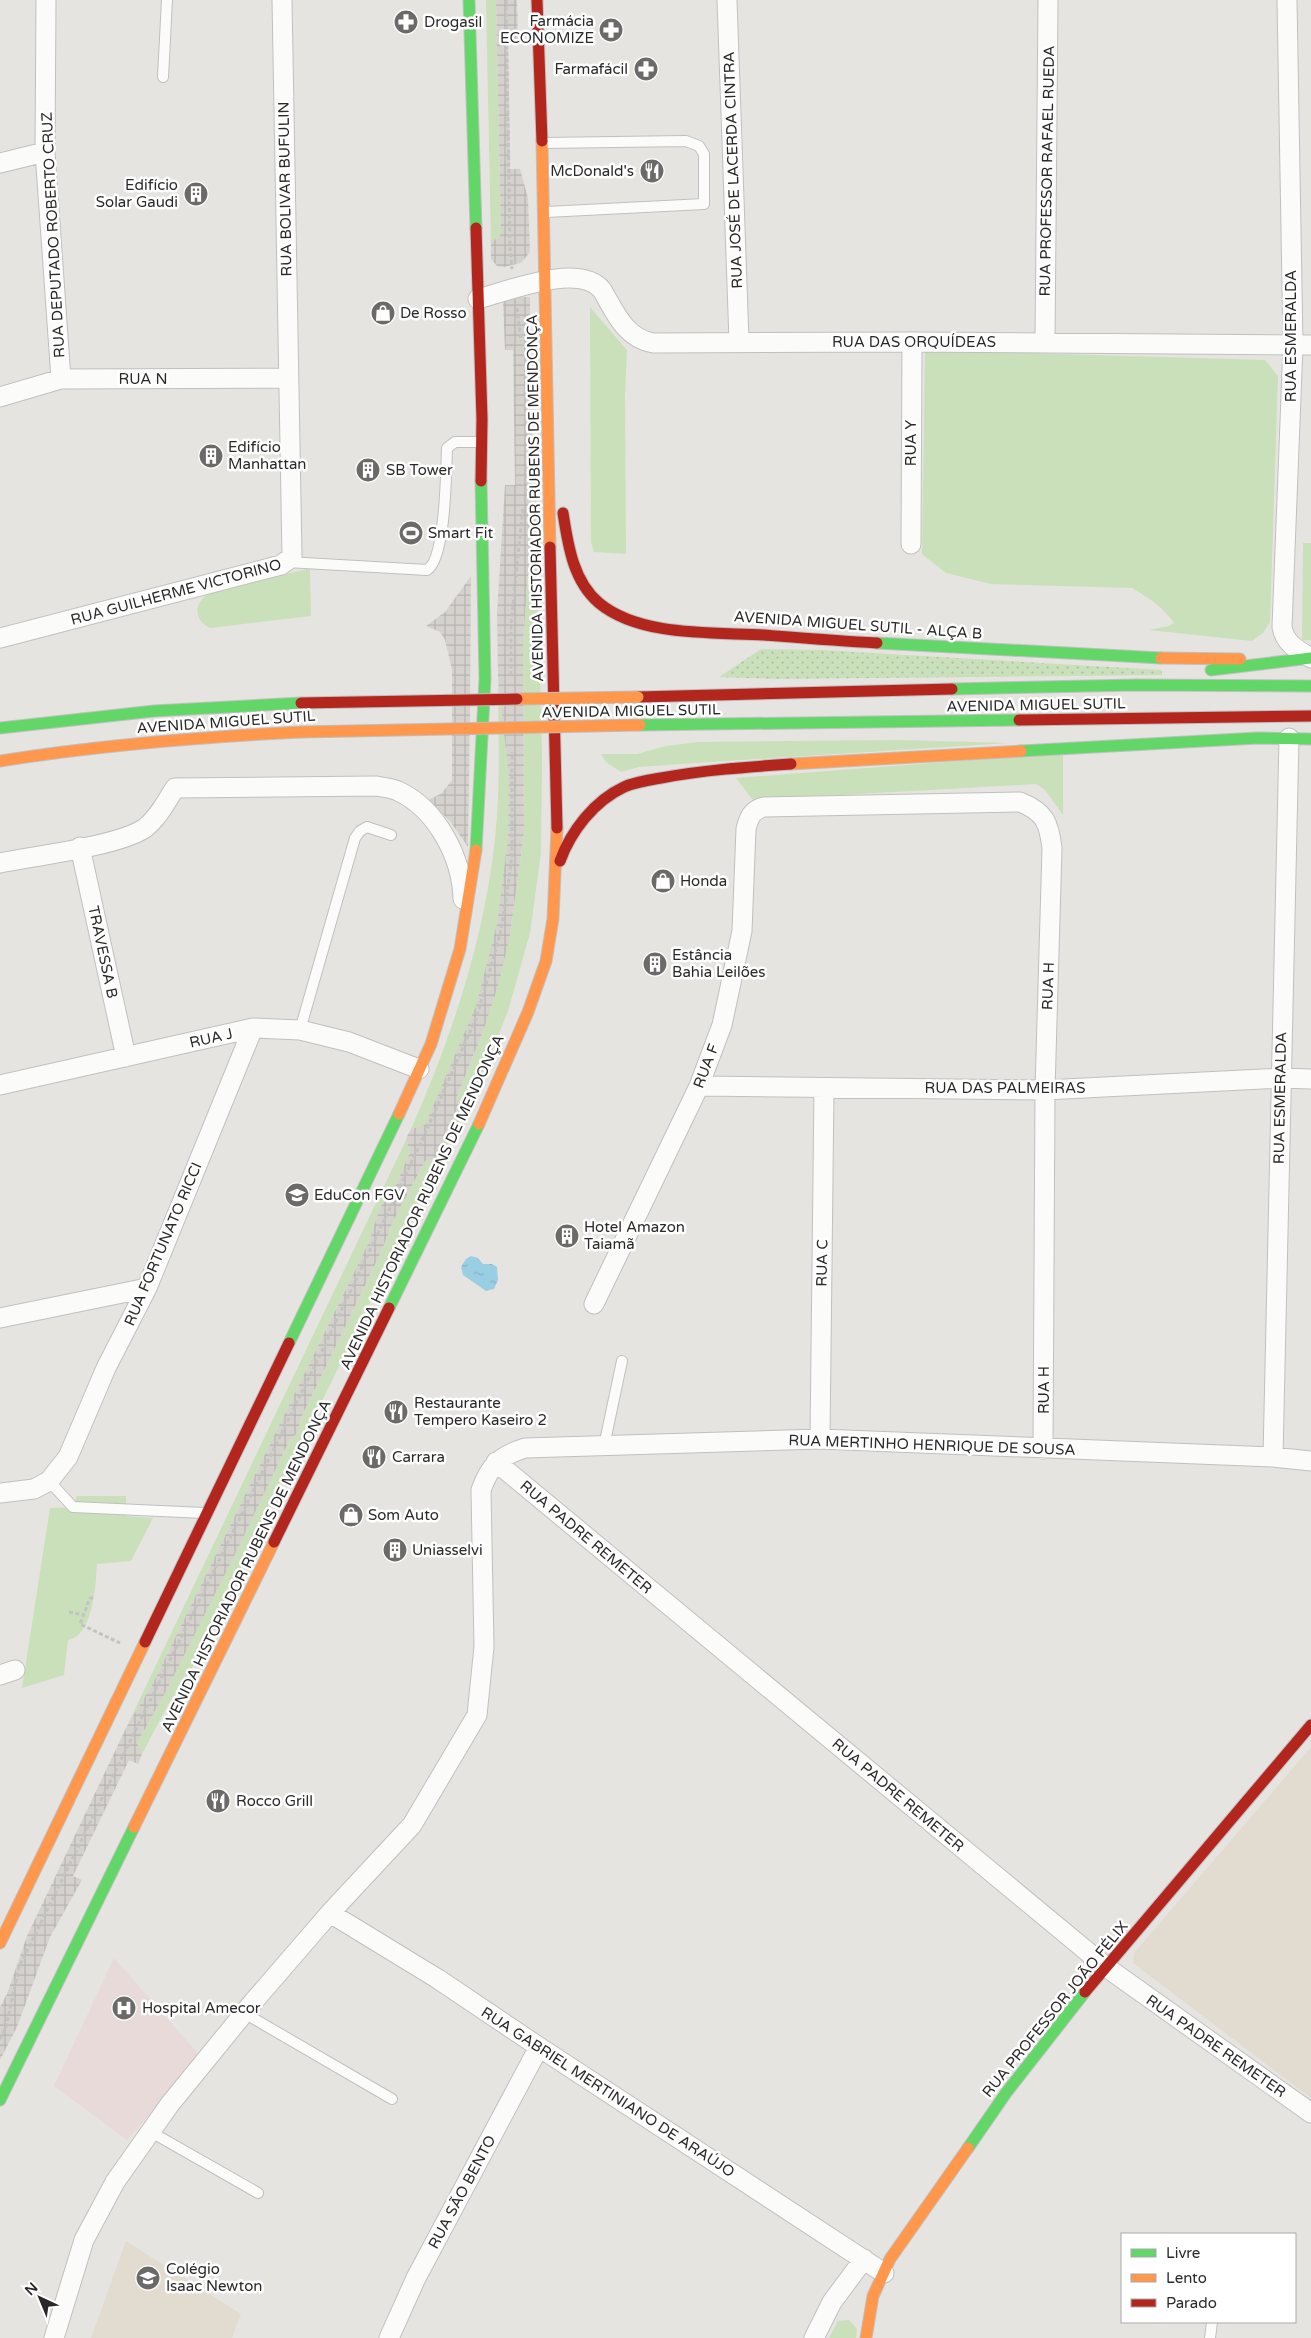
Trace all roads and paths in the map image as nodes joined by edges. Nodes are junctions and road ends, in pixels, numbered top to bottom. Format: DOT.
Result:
graph roads {
  1 [pos="46,0"];
  2 [pos="168,0"];
  3 [pos="282,0"];
  4 [pos="469,0"];
  5 [pos="537,0"];
  6 [pos="727,0"];
  7 [pos="1048,0"];
  8 [pos="1287,0"];
  9 [pos="163,77"];
  10 [pos="542,143"];
  11 [pos="45,152"];
  12 [pos="0,163"];
  13 [pos="545,212"];
  14 [pos="545,280"];
  15 [pos="478,298"];
  16 [pos="739,341"];
  17 [pos="912,342"];
  18 [pos="1045,343"];
  19 [pos="1302,345"];
  20 [pos="289,378"];
  21 [pos="61,379"];
  22 [pos="0,397"];
  23 [pos="550,423"];
  24 [pos="482,442"];
  25 [pos="911,544"];
  26 [pos="287,562"];
  27 [pos="0,638"];
  28 [pos="1311,658"];
  29 [pos="1136,685"];
  30 [pos="1311,686"];
  31 [pos="1311,716"];
  32 [pos="1265,717"];
  33 [pos="0,728"];
  34 [pos="1311,732"];
  35 [pos="1289,738"];
  36 [pos="1311,739"];
  37 [pos="0,761"];
  38 [pos="755,810"];
  39 [pos="391,835"];
  40 [pos="80,848"];
  41 [pos="0,863"];
  42 [pos="555,877"];
  43 [pos="460,949"];
  44 [pos="254,1028"];
  45 [pos="300,1030"];
  46 [pos="126,1057"];
  47 [pos="419,1069"];
  48 [pos="1280,1078"];
  49 [pos="1311,1079"];
  50 [pos="0,1085"];
  51 [pos="699,1086"];
  52 [pos="824,1088"];
  53 [pos="1045,1090"];
  54 [pos="147,1288"];
  55 [pos="594,1304"];
  56 [pos="0,1318"];
  57 [pos="622,1361"];
  58 [pos="820,1438"];
  59 [pos="604,1446"];
  60 [pos="1043,1449"];
  61 [pos="1273,1457"];
  62 [pos="1311,1461"];
  63 [pos="496,1462"];
  64 [pos="49,1481"];
  65 [pos="0,1493"];
  66 [pos="208,1513"];
  67 [pos="93,1598"];
  68 [pos="69,1612"];
  69 [pos="84,1615"];
  70 [pos="140,1652"];
  71 [pos="1311,1725"];
  72 [pos="330,1913"];
  73 [pos="0,1943"];
  74 [pos="1106,1967"];
  75 [pos="244,2014"];
  76 [pos="539,2047"];
  77 [pos="392,2099"];
  78 [pos="0,2100"];
  79 [pos="1311,2113"];
  80 [pos="151,2132"];
  81 [pos="258,2193"];
  82 [pos="864,2259"];
  83 [pos="884,2272"];
  84 [pos="1212,2323"];
  85 [pos="54,2338"];
  86 [pos="389,2338"];
  87 [pos="814,2338"];
  88 [pos="866,2338"];
  89 [pos="1210,2338"];
  1 -- 11 [label="street, RUA DEPUTADO ROBERTO CRUZ"];
  2 -- 9 [label="lane"];
  3 -- 20 [label="street, RUA BOLIVAR BUFULIN"];
  4 -- 15 [label="main road"];
  5 -- 10 [label="main road, AVENIDA HISTORIADOR RUBENS DE MENDONÇA"];
  6 -- 16 [label="street, RUA JOSÉ DE LACERDA CINTRA"];
  7 -- 18 [label="street, RUA PROFESSOR RAFAEL RUEDA"];
  8 -- 19 [label="street, RUA ESMERALDA"];
  10 -- 13 [label="main road, AVENIDA HISTORIADOR RUBENS DE MENDONÇA"];
  10 -- 13 [label="lane"];
  11 -- 12 [label="street"];
  11 -- 21 [label="street, RUA DEPUTADO ROBERTO CRUZ"];
  13 -- 14 [label="main road, AVENIDA HISTORIADOR RUBENS DE MENDONÇA"];
  14 -- 15 [label="street"];
  14 -- 16 [label="street, RUA DAS ORQUÍDEAS"];
  14 -- 23 [label="main road, AVENIDA HISTORIADOR RUBENS DE MENDONÇA"];
  15 -- 24 [label="main road"];
  16 -- 17 [label="street, RUA DAS ORQUÍDEAS"];
  17 -- 18 [label="street, RUA DAS ORQUÍDEAS"];
  17 -- 25 [label="street, RUA Y"];
  18 -- 19 [label="street, RUA DAS ORQUÍDEAS"];
  19 -- 28 [label="street, RUA ESMERALDA"];
  20 -- 21 [label="street, RUA N"];
  20 -- 26 [label="street, RUA GUILHERME VICTORINO"];
  21 -- 22 [label="street, RUA N"];
  23 -- 28 [label="main road, AVENIDA MIGUEL SUTIL - ALÇA B"];
  23 -- 42 [label="main road, AVENIDA HISTORIADOR RUBENS DE MENDONÇA"];
  24 -- 26 [label="lane"];
  24 -- 43 [label="main road"];
  26 -- 27 [label="street, RUA GUILHERME VICTORINO"];
  28 -- 29 [label="main road"];
  29 -- 30 [label="main road"];
  29 -- 33 [label="main road, AVENIDA MIGUEL SUTIL, bridge"];
  31 -- 32 [label="main road, AVENIDA MIGUEL SUTIL"];
  32 -- 34 [label="main road"];
  32 -- 37 [label="main road, AVENIDA MIGUEL SUTIL, bridge"];
  35 -- 36 [label="main road"];
  35 -- 42 [label="main road"];
  35 -- 48 [label="street, RUA ESMERALDA"];
  38 -- 51 [label="street, RUA F"];
  38 -- 53 [label="street, RUA H"];
  39 -- 45 [label="lane"];
  40 -- 41 [label="street"];
  40 -- 43 [label="street"];
  40 -- 46 [label="street, TRAVESSA B"];
  42 -- 78 [label="main road, AVENIDA HISTORIADOR RUBENS DE MENDONÇA"];
  43 -- 47 [label="main road"];
  44 -- 45 [label="street, RUA J"];
  44 -- 46 [label="street, RUA J"];
  44 -- 54 [label="street, RUA FORTUNATO RICCI"];
  45 -- 47 [label="street, RUA J"];
  46 -- 50 [label="street, RUA J"];
  47 -- 66 [label="main road"];
  48 -- 49 [label="street, RUA DAS PALMEIRAS"];
  48 -- 53 [label="street, RUA DAS PALMEIRAS"];
  48 -- 61 [label="street, RUA ESMERALDA"];
  51 -- 52 [label="street, RUA DAS PALMEIRAS"];
  51 -- 55 [label="street, RUA F"];
  52 -- 53 [label="street, RUA DAS PALMEIRAS"];
  52 -- 58 [label="street, RUA C"];
  53 -- 60 [label="street, RUA H"];
  54 -- 56 [label="street"];
  54 -- 64 [label="street, RUA FORTUNATO RICCI"];
  57 -- 59 [label="lane"];
  58 -- 59 [label="street, RUA MERTINHO HENRIQUE DE SOUSA"];
  58 -- 60 [label="street, RUA MERTINHO HENRIQUE DE SOUSA"];
  59 -- 63 [label="street, RUA MERTINHO HENRIQUE DE SOUSA"];
  60 -- 61 [label="street, RUA MERTINHO HENRIQUE DE SOUSA"];
  61 -- 62 [label="street, RUA MERTINHO HENRIQUE DE SOUSA"];
  63 -- 72 [label="street"];
  63 -- 74 [label="street, RUA PADRE REMETER"];
  64 -- 65 [label="street"];
  64 -- 66 [label="lane"];
  66 -- 70 [label="main road"];
  67 -- 69 [label="path"];
  68 -- 69 [label="path"];
  69 -- 70 [label="path"];
  70 -- 73 [label="main road"];
  71 -- 74 [label="main road, RUA PROFESSOR JOÃO FÉLIX"];
  72 -- 75 [label="street"];
  72 -- 76 [label="street, RUA GABRIEL MERTINIANO DE ARAÚJO"];
  74 -- 79 [label="street, RUA PADRE REMETER"];
  74 -- 83 [label="main road, RUA PROFESSOR JOÃO FÉLIX"];
  75 -- 77 [label="lane"];
  75 -- 80 [label="street"];
  76 -- 82 [label="street, RUA GABRIEL MERTINIANO DE ARAÚJO"];
  76 -- 86 [label="street, RUA SÃO BENTO"];
  80 -- 81 [label="lane"];
  80 -- 85 [label="street"];
  82 -- 83 [label="street, RUA GABRIEL MERTINIANO DE ARAÚJO"];
  82 -- 87 [label="street"];
  83 -- 88 [label="main road, RUA PROFESSOR JOÃO FÉLIX"];
  84 -- 89 [label="lane"];
}
